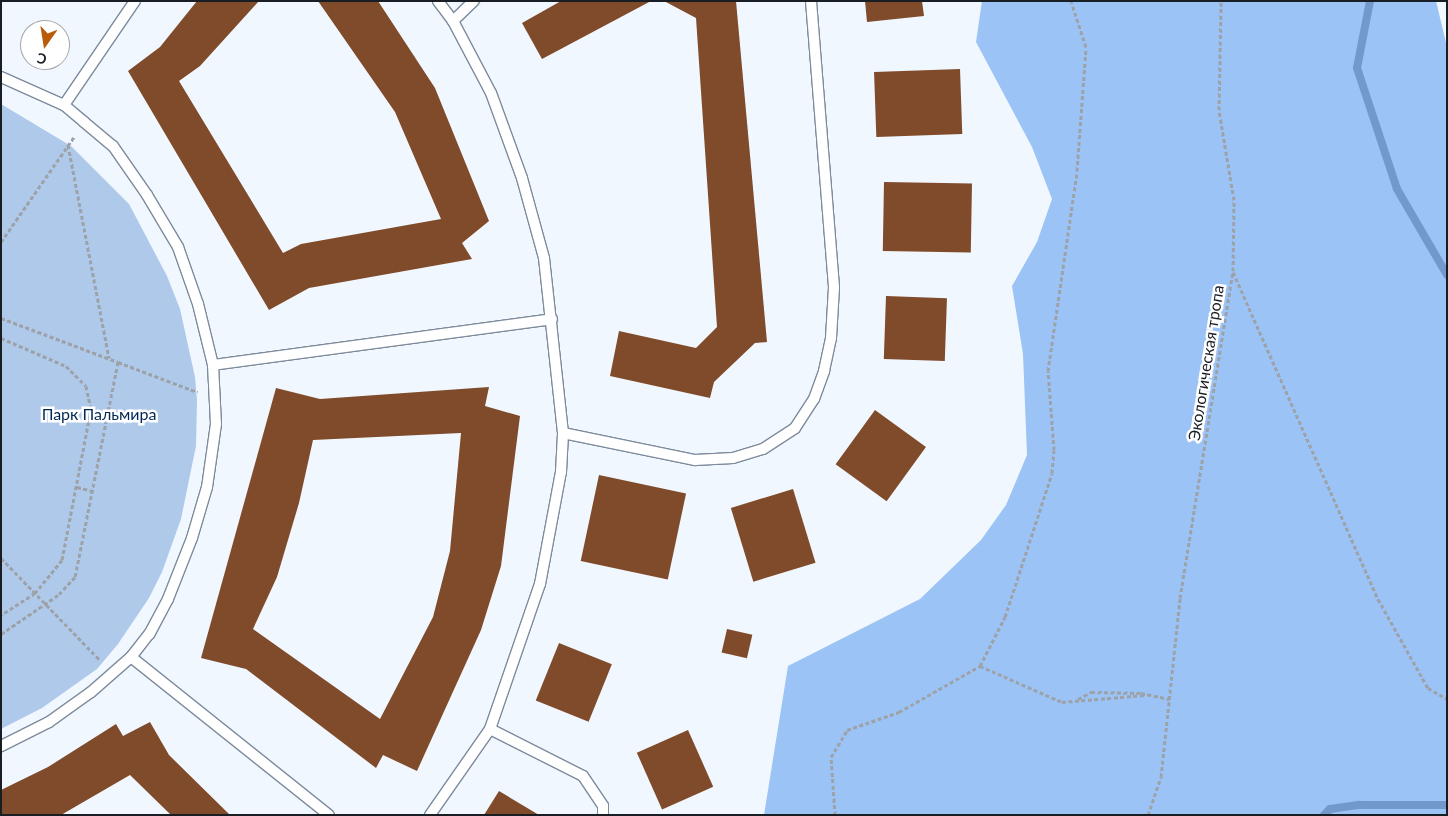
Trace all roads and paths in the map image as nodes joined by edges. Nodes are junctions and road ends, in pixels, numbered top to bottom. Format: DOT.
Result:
graph roads {
  1 [pos="135,1"];
  2 [pos="438,1"];
  3 [pos="474,1"];
  4 [pos="811,1"];
  5 [pos="1071,1"];
  6 [pos="1221,1"];
  7 [pos="453,21"];
  8 [pos="1,78"];
  9 [pos="64,105"];
  10 [pos="84,122"];
  11 [pos="68,145"];
  12 [pos="1,242"];
  13 [pos="1233,271"];
  14 [pos="1,318"];
  15 [pos="552,319"];
  16 [pos="1,338"];
  17 [pos="109,359"];
  18 [pos="118,362"];
  19 [pos="214,365"];
  20 [pos="215,399"];
  21 [pos="563,433"];
  22 [pos="77,487"];
  23 [pos="93,491"];
  24 [pos="1,558"];
  25 [pos="35,593"];
  26 [pos="46,604"];
  27 [pos="1,615"];
  28 [pos="1,634"];
  29 [pos="131,657"];
  30 [pos="980,666"];
  31 [pos="112,674"];
  32 [pos="1145,696"];
  33 [pos="1169,699"];
  34 [pos="1447,699"];
  35 [pos="1075,701"];
  36 [pos="490,729"];
  37 [pos="1,746"];
  38 [pos="328,815"];
  39 [pos="430,815"];
  40 [pos="603,815"];
  41 [pos="835,815"];
  42 [pos="1148,815"];
  1 -- 9 [label="lane"];
  2 -- 7 [label="lane"];
  3 -- 7 [label="lane"];
  4 -- 21 [label="lane"];
  5 -- 30 [label="path"];
  6 -- 13 [label="path"];
  7 -- 15 [label="lane"];
  8 -- 9 [label="lane"];
  9 -- 10 [label="lane"];
  10 -- 11 [label="path"];
  10 -- 19 [label="lane"];
  11 -- 12 [label="path"];
  11 -- 17 [label="path"];
  13 -- 33 [label="path, Экологическая тропа"];
  13 -- 34 [label="path, Экологическая тропа"];
  14 -- 17 [label="path"];
  15 -- 19 [label="lane"];
  15 -- 21 [label="lane"];
  16 -- 22 [label="path"];
  17 -- 18 [label="path"];
  18 -- 20 [label="path"];
  18 -- 23 [label="path"];
  19 -- 20 [label="lane"];
  20 -- 29 [label="lane"];
  21 -- 36 [label="lane"];
  22 -- 23 [label="path"];
  22 -- 25 [label="path"];
  23 -- 26 [label="path"];
  24 -- 25 [label="path"];
  25 -- 26 [label="path"];
  25 -- 27 [label="path"];
  26 -- 28 [label="path"];
  26 -- 31 [label="path"];
  29 -- 31 [label="lane"];
  29 -- 38 [label="lane"];
  30 -- 35 [label="path"];
  30 -- 41 [label="path"];
  31 -- 37 [label="lane"];
  32 -- 33 [label="path"];
  32 -- 35 [label="path"];
  32 -- 35 [label="path"];
  33 -- 42 [label="path, Экологическая тропа"];
  36 -- 39 [label="lane"];
  36 -- 40 [label="lane"];
}
